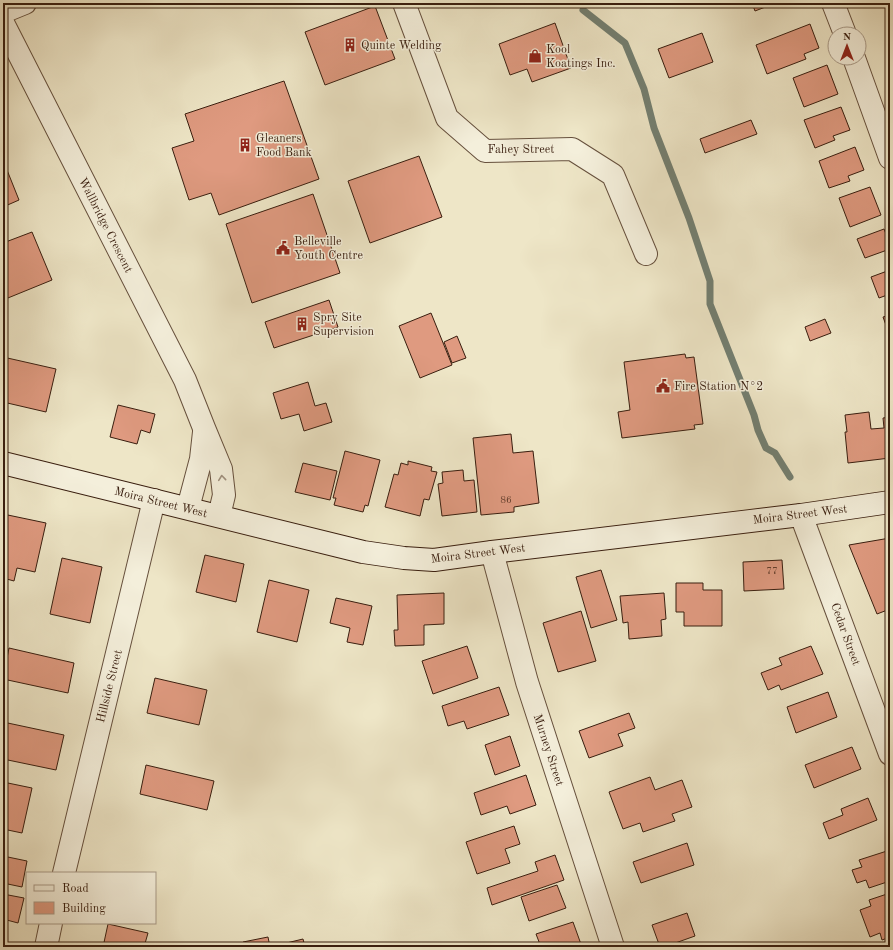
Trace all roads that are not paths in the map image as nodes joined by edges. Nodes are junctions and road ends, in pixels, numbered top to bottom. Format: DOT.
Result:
graph roads {
  1 [pos="25,3"];
  2 [pos="404,3"];
  3 [pos="834,3"];
  4 [pos="3,12"];
  5 [pos="3,24"];
  6 [pos="842,26"];
  7 [pos="857,66"];
  8 [pos="890,158"];
  9 [pos="646,254"];
  10 [pos="204,428"];
  11 [pos="3,463"];
  12 [pos="154,500"];
  13 [pos="890,502"];
  14 [pos="188,508"];
  15 [pos="801,515"];
  16 [pos="219,516"];
  17 [pos="492,552"];
  18 [pos="890,754"];
  19 [pos="64,872"];
  20 [pos="51,924"];
  21 [pos="46,947"];
  22 [pos="614,947"];
  1 -- 4 [label="street"];
  2 -- 9 [label="street, Fahey Street"];
  3 -- 6 [label="street"];
  5 -- 10 [label="street, Wallbridge Crescent"];
  7 -- 8 [label="street"];
  10 -- 14 [label="street, Wallbridge Crescent"];
  16 -- 10 [label="street, Wallbridge Crescent, one-way"];
  11 -- 12 [label="street, Moira Street West"];
  12 -- 14 [label="street, Moira Street West"];
  12 -- 19 [label="street, Hillside Street"];
  13 -- 15 [label="street, Moira Street West"];
  14 -- 16 [label="street, Moira Street West"];
  15 -- 17 [label="street, Moira Street West"];
  15 -- 18 [label="street, Cedar Street"];
  16 -- 17 [label="street, Moira Street West"];
  17 -- 22 [label="street, Murney Street"];
  20 -- 21 [label="street"];
}
